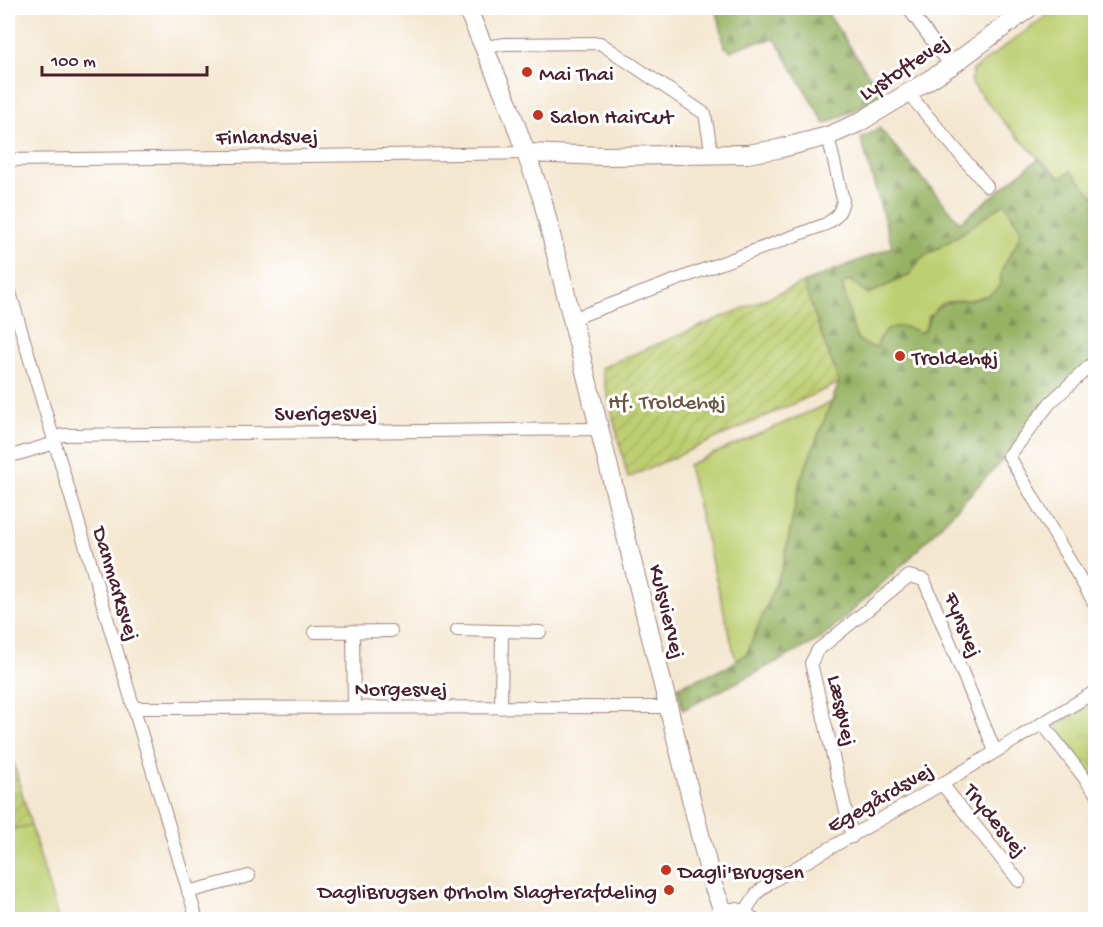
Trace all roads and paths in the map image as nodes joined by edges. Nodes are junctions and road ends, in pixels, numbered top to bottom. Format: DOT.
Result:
graph roads {
  1 [pos="467,8"];
  2 [pos="908,8"];
  3 [pos="1029,8"];
  4 [pos="485,47"];
  5 [pos="951,66"];
  6 [pos="908,93"];
  7 [pos="828,136"];
  8 [pos="526,153"];
  9 [pos="712,155"];
  10 [pos="8,160"];
  11 [pos="987,186"];
  12 [pos="8,286"];
  13 [pos="572,319"];
  14 [pos="1095,360"];
  15 [pos="599,429"];
  16 [pos="55,440"];
  17 [pos="8,458"];
  18 [pos="1095,606"];
  19 [pos="864,614"];
  20 [pos="457,630"];
  21 [pos="353,631"];
  22 [pos="391,631"];
  23 [pos="502,631"];
  24 [pos="314,632"];
  25 [pos="540,632"];
  26 [pos="1095,691"];
  27 [pos="669,707"];
  28 [pos="134,708"];
  29 [pos="354,708"];
  30 [pos="501,708"];
  31 [pos="1042,723"];
  32 [pos="995,752"];
  33 [pos="942,784"];
  34 [pos="1095,793"];
  35 [pos="852,837"];
  36 [pos="249,876"];
  37 [pos="1019,881"];
  38 [pos="189,892"];
  39 [pos="721,916"];
  40 [pos="747,916"];
  41 [pos="197,920"];
  1 -- 4 [label="street, Kulsviervej"];
  2 -- 5 [label="street"];
  3 -- 5 [label="street, Lystoftevej"];
  4 -- 8 [label="street, Kulsviervej"];
  4 -- 9 [label="street"];
  5 -- 6 [label="street, Lystoftevej"];
  6 -- 7 [label="street, Lystoftevej"];
  6 -- 11 [label="street"];
  7 -- 9 [label="street, Lystoftevej"];
  7 -- 13 [label="street"];
  8 -- 9 [label="street, Lystoftevej"];
  8 -- 10 [label="street, Finlandsvej"];
  8 -- 13 [label="street, Kulsviervej"];
  12 -- 16 [label="street, Danmarksvej"];
  13 -- 15 [label="street, Kulsviervej"];
  14 -- 18 [label="street"];
  15 -- 16 [label="street, Sverigesvej"];
  15 -- 27 [label="street, Kulsviervej"];
  16 -- 17 [label="street, Sverigesvej"];
  16 -- 28 [label="street, Danmarksvej"];
  19 -- 32 [label="street, Fynsvej"];
  19 -- 35 [label="street, Læsøvej"];
  20 -- 23 [label="street"];
  21 -- 22 [label="street"];
  21 -- 24 [label="street"];
  21 -- 29 [label="street"];
  23 -- 25 [label="street"];
  23 -- 30 [label="street"];
  26 -- 31 [label="street, Egegårdsvej"];
  27 -- 30 [label="street, Norgesvej"];
  27 -- 39 [label="street, Kulsviervej"];
  28 -- 29 [label="street, Norgesvej"];
  28 -- 38 [label="street, Danmarksvej"];
  29 -- 30 [label="street, Norgesvej"];
  31 -- 32 [label="street, Egegårdsvej"];
  31 -- 34 [label="street"];
  32 -- 33 [label="street, Egegårdsvej"];
  33 -- 35 [label="street, Egegårdsvej"];
  33 -- 37 [label="street, Trydesvej"];
  35 -- 40 [label="street, Egegårdsvej"];
  36 -- 38 [label="street"];
  38 -- 41 [label="street, Danmarksvej"];
  39 -- 40 [label="street"];
}
